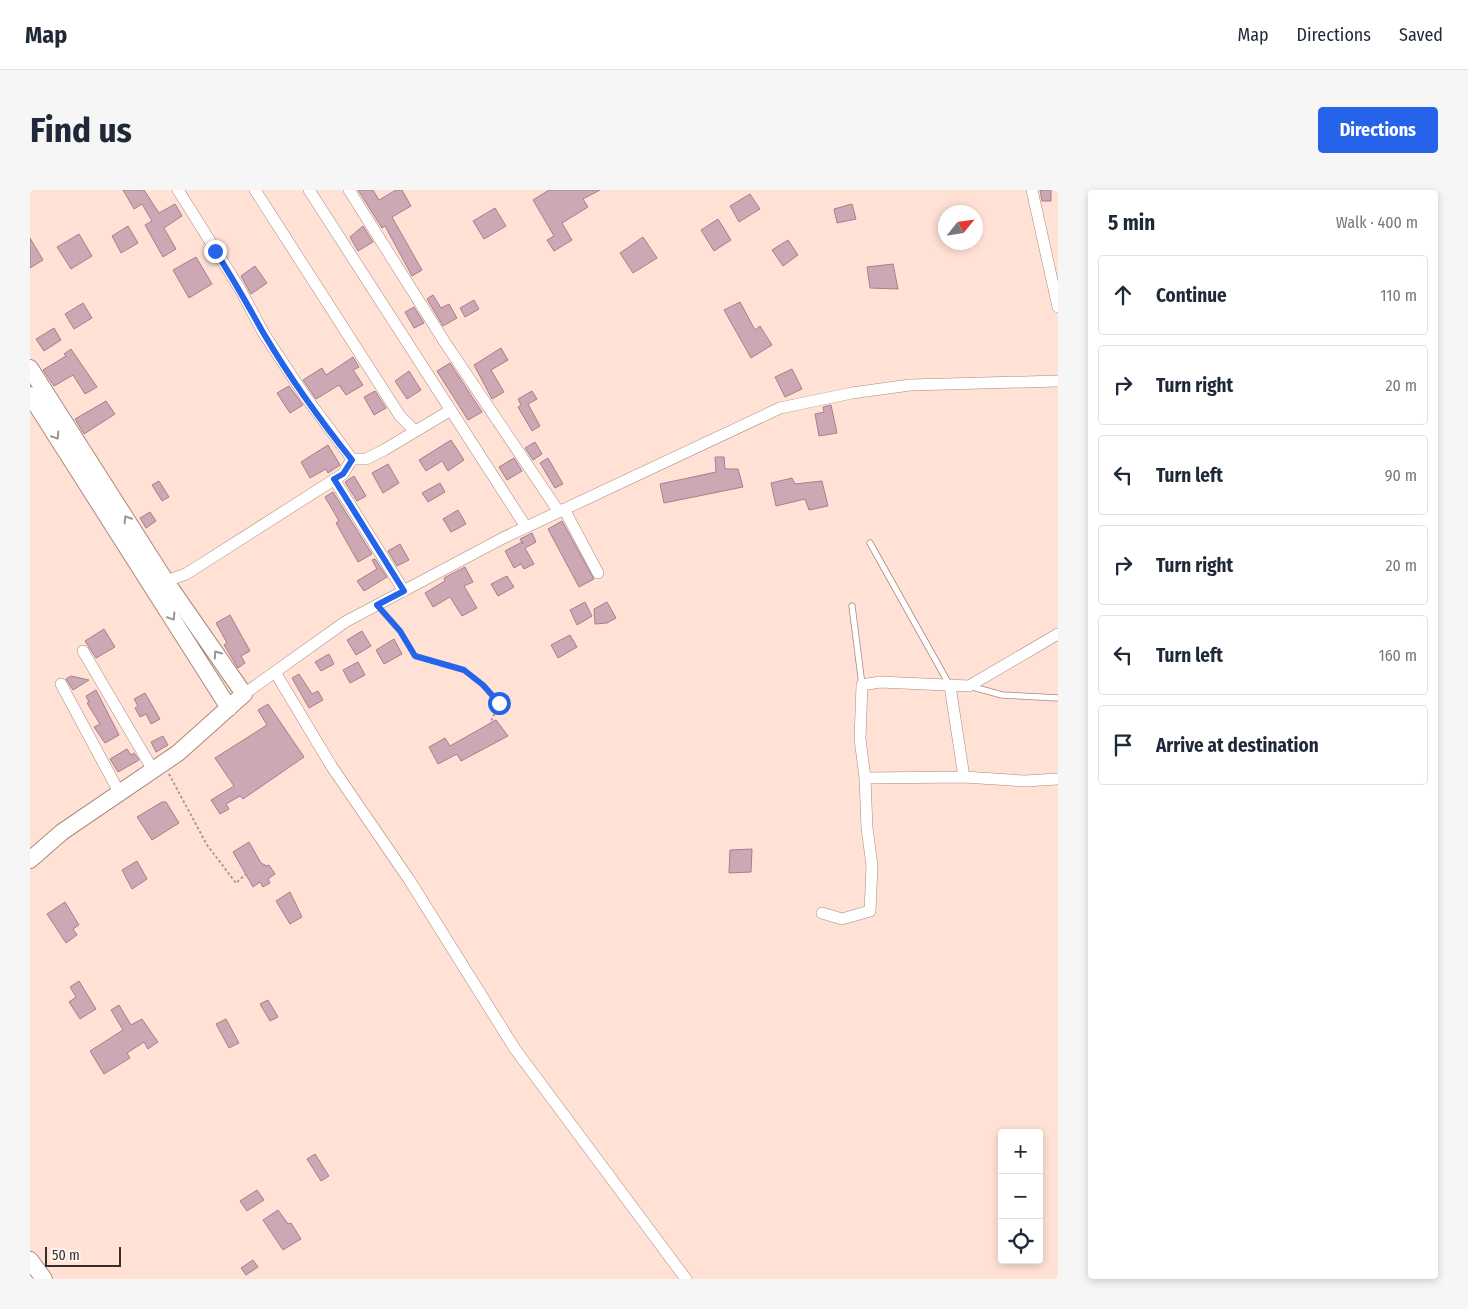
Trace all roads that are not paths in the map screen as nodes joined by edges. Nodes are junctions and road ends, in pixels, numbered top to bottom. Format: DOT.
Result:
graph roads {
  1 [pos="178,190"];
  2 [pos="255,190"];
  3 [pos="309,190"];
  4 [pos="349,190"];
  5 [pos="1032,190"];
  6 [pos="1058,307"];
  7 [pos="30,368"];
  8 [pos="1058,381"];
  9 [pos="40,401"];
  10 [pos="451,410"];
  11 [pos="414,430"];
  12 [pos="352,460"];
  13 [pos="334,479"];
  14 [pos="561,510"];
  15 [pos="526,527"];
  16 [pos="870,543"];
  17 [pos="598,572"];
  18 [pos="160,584"];
  19 [pos="404,591"];
  20 [pos="852,606"];
  21 [pos="1058,634"];
  22 [pos="83,651"];
  23 [pos="275,672"];
  24 [pos="60,684"];
  25 [pos="862,685"];
  26 [pos="950,686"];
  27 [pos="969,686"];
  28 [pos="244,694"];
  29 [pos="1058,698"];
  30 [pos="229,708"];
  31 [pos="157,767"];
  32 [pos="964,777"];
  33 [pos="865,778"];
  34 [pos="1058,779"];
  35 [pos="119,792"];
  36 [pos="30,860"];
  37 [pos="822,913"];
  38 [pos="30,1260"];
  39 [pos="44,1279"];
  40 [pos="686,1279"];
  1 -- 12 [label="street"];
  2 -- 11 [label="street"];
  3 -- 10 [label="street"];
  4 -- 14 [label="street"];
  5 -- 6 [label="street"];
  7 -- 9 [label="street"];
  8 -- 14 [label="street"];
  9 -- 18 [label="street"];
  10 -- 11 [label="street"];
  10 -- 15 [label="street"];
  11 -- 12 [label="street"];
  12 -- 13 [label="street"];
  13 -- 18 [label="street"];
  13 -- 19 [label="street"];
  14 -- 15 [label="street"];
  14 -- 17 [label="street"];
  15 -- 19 [label="street"];
  16 -- 26 [label="lane"];
  28 -- 18 [label="street, one-way"];
  18 -- 30 [label="street, one-way"];
  19 -- 23 [label="street"];
  20 -- 25 [label="lane"];
  21 -- 27 [label="street"];
  22 -- 31 [label="street"];
  23 -- 28 [label="street"];
  23 -- 40 [label="street"];
  24 -- 35 [label="street"];
  25 -- 26 [label="street"];
  25 -- 33 [label="street"];
  26 -- 27 [label="street"];
  26 -- 32 [label="street"];
  27 -- 29 [label="lane"];
  28 -- 30 [label="street"];
  30 -- 31 [label="street"];
  31 -- 35 [label="street"];
  32 -- 33 [label="street"];
  32 -- 34 [label="street"];
  33 -- 37 [label="street"];
  35 -- 36 [label="street"];
  38 -- 39 [label="street"];
}
